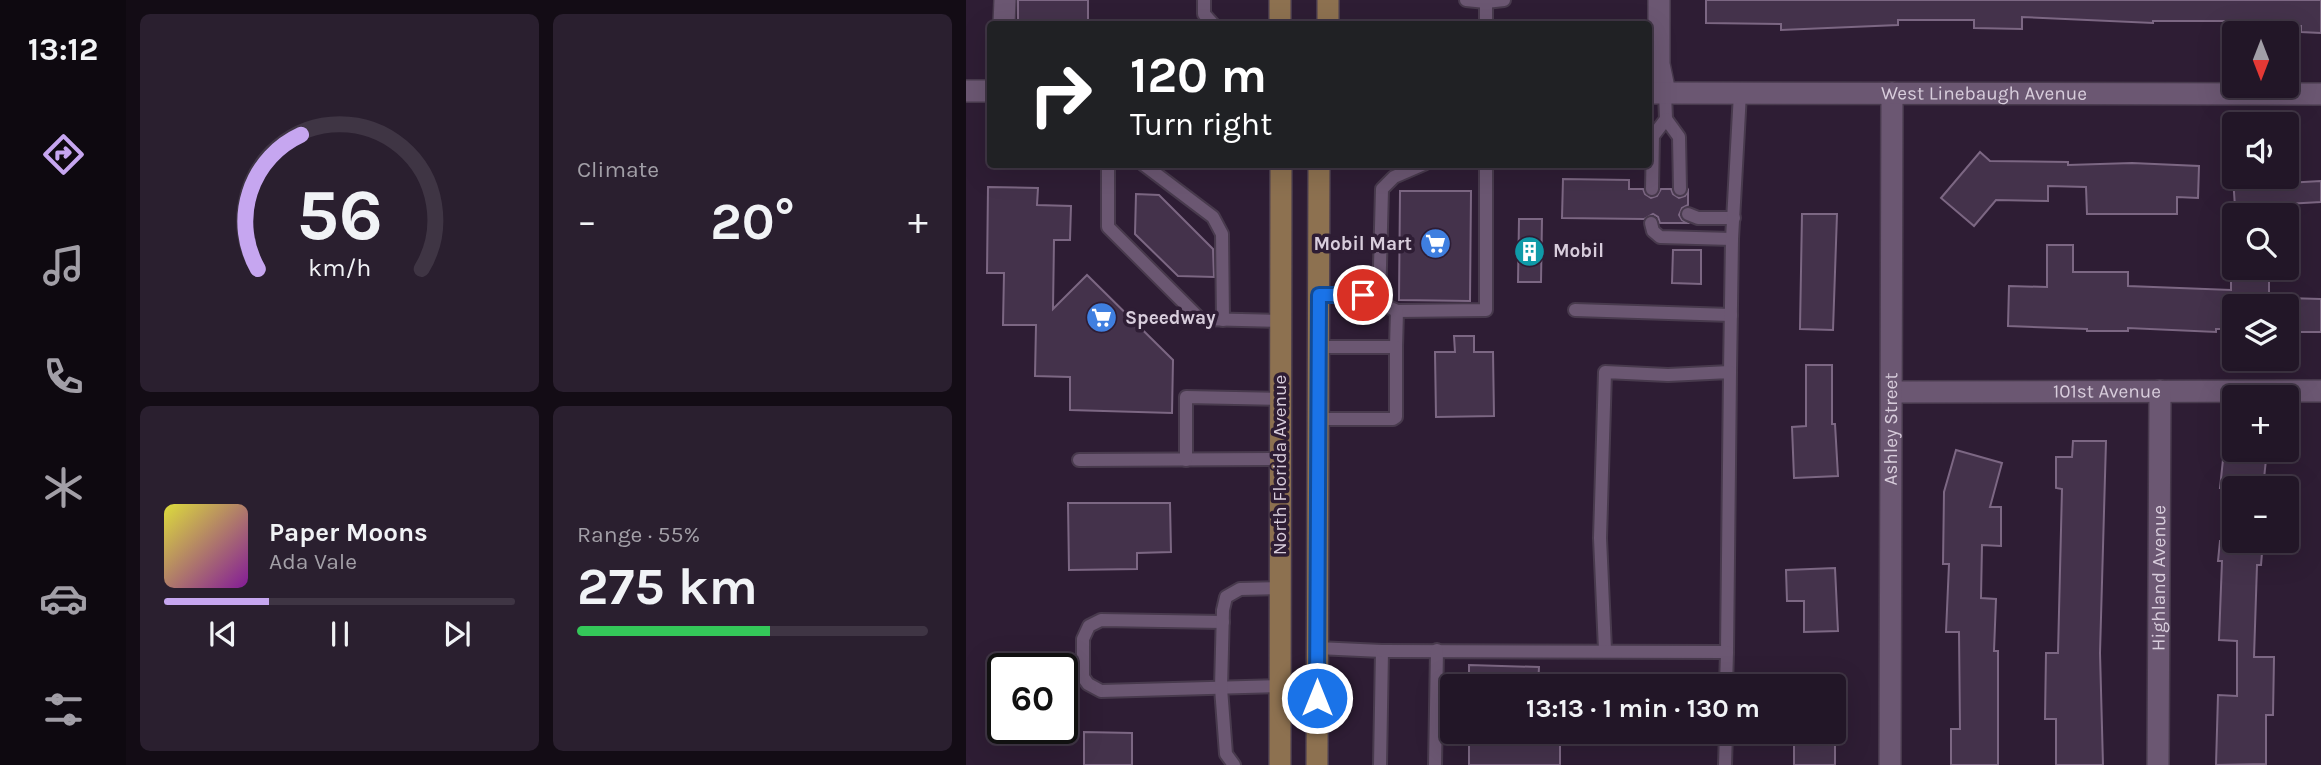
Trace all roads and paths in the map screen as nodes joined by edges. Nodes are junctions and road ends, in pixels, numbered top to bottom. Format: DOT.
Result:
graph roads {
  1 [pos="1005,0"];
  2 [pos="1204,0"];
  3 [pos="1280,0"];
  4 [pos="1328,0"];
  5 [pos="1466,0"];
  6 [pos="1504,0"];
  7 [pos="1659,0"];
  8 [pos="1486,1"];
  9 [pos="1004,21"];
  10 [pos="1208,21"];
  11 [pos="1280,21"];
  12 [pos="1328,21"];
  13 [pos="1486,21"];
  14 [pos="966,91"];
  15 [pos="987,91"];
  16 [pos="1657,93"];
  17 [pos="1740,93"];
  18 [pos="1892,93"];
  19 [pos="2321,94"];
  20 [pos="1666,119"];
  21 [pos="1108,168"];
  22 [pos="1148,168"];
  23 [pos="1281,168"];
  24 [pos="1320,168"];
  25 [pos="1415,168"];
  26 [pos="1486,168"];
  27 [pos="1652,189"];
  28 [pos="1679,189"];
  29 [pos="1688,214"];
  30 [pos="1734,218"];
  31 [pos="1651,223"];
  32 [pos="1732,239"];
  33 [pos="1319,295"];
  34 [pos="1379,303"];
  35 [pos="1575,310"];
  36 [pos="1397,311"];
  37 [pos="1731,315"];
  38 [pos="1223,320"];
  39 [pos="1280,321"];
  40 [pos="1319,347"];
  41 [pos="1396,347"];
  42 [pos="1730,372"];
  43 [pos="2160,391"];
  44 [pos="2321,391"];
  45 [pos="1892,392"];
  46 [pos="1280,399"];
  47 [pos="1318,419"];
  48 [pos="1280,459"];
  49 [pos="1079,460"];
  50 [pos="1186,460"];
  51 [pos="1280,588"];
  52 [pos="1280,615"];
  53 [pos="1318,615"];
  54 [pos="1223,622"];
  55 [pos="1317,648"];
  56 [pos="1437,650"];
  57 [pos="1605,650"];
  58 [pos="1382,651"];
  59 [pos="1727,652"];
  60 [pos="1726,674"];
  61 [pos="1280,686"];
  62 [pos="1221,688"];
  63 [pos="1726,744"];
  64 [pos="1234,765"];
  65 [pos="1280,765"];
  66 [pos="1317,765"];
  67 [pos="1380,765"];
  68 [pos="1435,765"];
  69 [pos="1725,765"];
  70 [pos="1890,765"];
  71 [pos="2158,765"];
  1 -- 9 [label="street"];
  2 -- 10 [label="lane"];
  3 -- 11 [label="main road"];
  4 -- 12 [label="main road"];
  5 -- 8 [label="lane"];
  6 -- 8 [label="lane"];
  7 -- 16 [label="street"];
  8 -- 13 [label="lane"];
  14 -- 15 [label="street"];
  16 -- 17 [label="street, West Linebaugh Avenue"];
  16 -- 20 [label="lane"];
  17 -- 18 [label="street, West Linebaugh Avenue"];
  17 -- 30 [label="lane"];
  18 -- 19 [label="street, West Linebaugh Avenue"];
  18 -- 45 [label="street, Ashley Street"];
  20 -- 27 [label="lane"];
  20 -- 28 [label="lane"];
  21 -- 38 [label="lane"];
  22 -- 38 [label="lane"];
  23 -- 39 [label="main road, North Florida Avenue"];
  24 -- 33 [label="main road, North Florida Avenue"];
  25 -- 34 [label="lane"];
  26 -- 36 [label="lane"];
  29 -- 30 [label="lane"];
  30 -- 32 [label="lane"];
  31 -- 32 [label="lane"];
  32 -- 37 [label="lane"];
  33 -- 34 [label="lane"];
  33 -- 40 [label="main road, North Florida Avenue"];
  34 -- 36 [label="lane"];
  35 -- 37 [label="lane"];
  36 -- 41 [label="lane"];
  37 -- 42 [label="lane"];
  38 -- 39 [label="lane"];
  39 -- 46 [label="main road, North Florida Avenue"];
  40 -- 41 [label="lane"];
  40 -- 47 [label="main road, North Florida Avenue"];
  41 -- 47 [label="lane"];
  42 -- 57 [label="lane"];
  42 -- 59 [label="lane"];
  43 -- 44 [label="street, 101st Avenue"];
  43 -- 45 [label="street, 101st Avenue"];
  43 -- 71 [label="street, Highland Avenue"];
  45 -- 70 [label="street, Ashley Street"];
  46 -- 48 [label="main road, North Florida Avenue"];
  46 -- 50 [label="lane"];
  47 -- 53 [label="main road, North Florida Avenue"];
  48 -- 50 [label="lane"];
  48 -- 51 [label="main road, North Florida Avenue"];
  49 -- 50 [label="lane"];
  51 -- 52 [label="main road, North Florida Avenue"];
  51 -- 54 [label="lane"];
  52 -- 53 [label="main road"];
  52 -- 61 [label="main road, North Florida Avenue"];
  53 -- 55 [label="main road, North Florida Avenue"];
  54 -- 62 [label="lane"];
  54 -- 62 [label="lane"];
  55 -- 58 [label="lane"];
  55 -- 66 [label="main road, North Florida Avenue"];
  56 -- 57 [label="lane"];
  56 -- 58 [label="lane"];
  56 -- 68 [label="lane"];
  57 -- 59 [label="lane"];
  58 -- 67 [label="lane"];
  59 -- 60 [label="lane"];
  61 -- 62 [label="lane"];
  61 -- 65 [label="main road, North Florida Avenue"];
  62 -- 64 [label="lane"];
  63 -- 69 [label="lane"];
}
